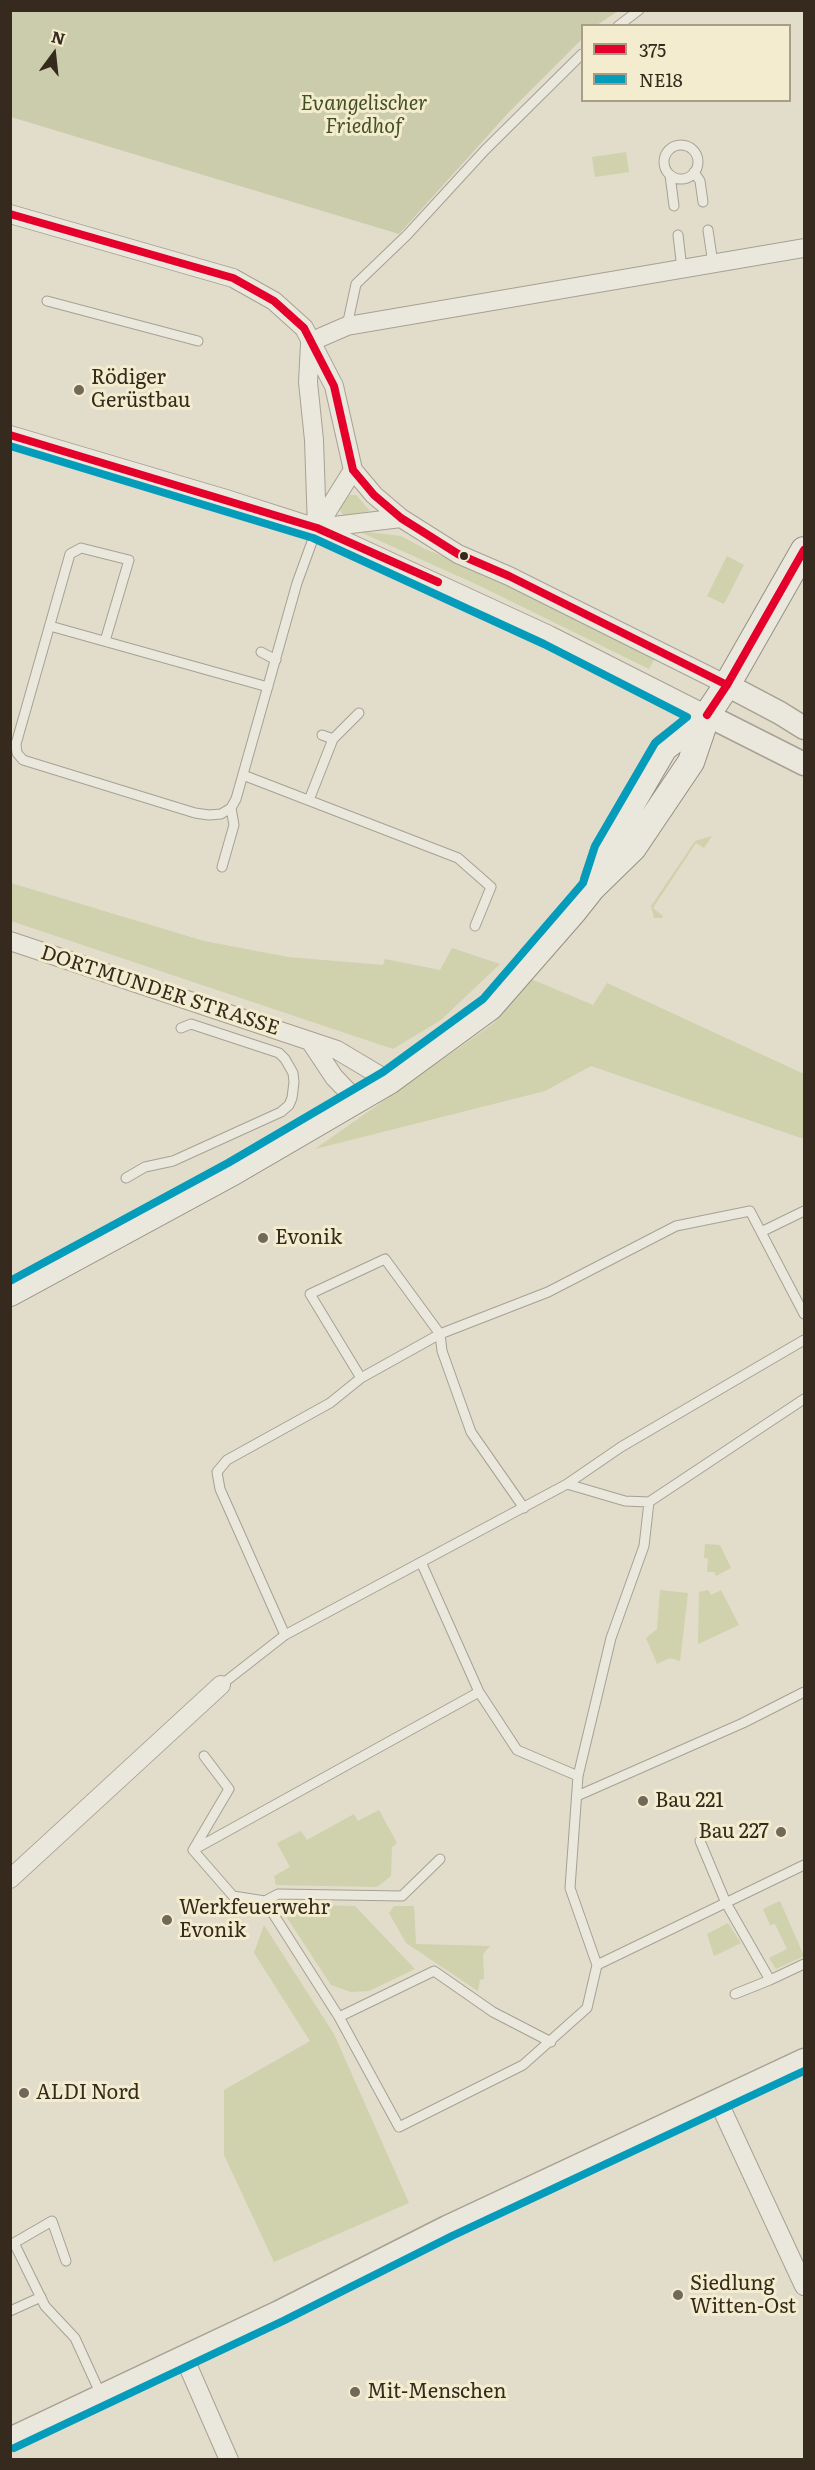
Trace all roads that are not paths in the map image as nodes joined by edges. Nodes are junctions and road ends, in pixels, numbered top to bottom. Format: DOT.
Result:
graph roads {
  1 [pos="639,10"];
  2 [pos="621,24"];
  3 [pos="581,55"];
  4 [pos="694,172"];
  5 [pos="670,175"];
  6 [pos="703,201"];
  7 [pos="674,206"];
  8 [pos="10,214"];
  9 [pos="708,230"];
  10 [pos="678,235"];
  11 [pos="804,248"];
  12 [pos="713,264"];
  13 [pos="682,269"];
  14 [pos="47,301"];
  15 [pos="347,326"];
  16 [pos="198,341"];
  17 [pos="310,342"];
  18 [pos="10,435"];
  19 [pos="354,470"];
  20 [pos="400,518"];
  21 [pos="317,528"];
  22 [pos="804,550"];
  23 [pos="50,626"];
  24 [pos="105,641"];
  25 [pos="261,652"];
  26 [pos="276,660"];
  27 [pos="727,685"];
  28 [pos="268,687"];
  29 [pos="359,713"];
  30 [pos="707,715"];
  31 [pos="804,728"];
  32 [pos="322,735"];
  33 [pos="333,739"];
  34 [pos="804,764"];
  35 [pos="243,775"];
  36 [pos="309,800"];
  37 [pos="231,808"];
  38 [pos="222,867"];
  39 [pos="475,926"];
  40 [pos="10,941"];
  41 [pos="180,1028"];
  42 [pos="310,1041"];
  43 [pos="389,1081"];
  44 [pos="356,1100"];
  45 [pos="126,1178"];
  46 [pos="804,1211"];
  47 [pos="761,1232"];
  48 [pos="10,1293"];
  49 [pos="804,1314"];
  50 [pos="440,1334"];
  51 [pos="804,1340"];
  52 [pos="361,1378"];
  53 [pos="804,1400"];
  54 [pos="567,1484"];
  55 [pos="649,1502"];
  56 [pos="524,1508"];
  57 [pos="421,1562"];
  58 [pos="285,1635"];
  59 [pos="220,1685"];
  60 [pos="479,1692"];
  61 [pos="804,1692"];
  62 [pos="204,1756"];
  63 [pos="578,1776"];
  64 [pos="577,1796"];
  65 [pos="699,1841"];
  66 [pos="193,1850"];
  67 [pos="440,1859"];
  68 [pos="804,1865"];
  69 [pos="10,1879"];
  70 [pos="265,1901"];
  71 [pos="726,1903"];
  72 [pos="804,1964"];
  73 [pos="597,1965"];
  74 [pos="771,1980"];
  75 [pos="735,1994"];
  76 [pos="339,2017"];
  77 [pos="551,2042"];
  78 [pos="804,2060"];
  79 [pos="718,2101"];
  80 [pos="12,2244"];
  81 [pos="66,2261"];
  82 [pos="804,2286"];
  83 [pos="41,2297"];
  84 [pos="10,2311"];
  85 [pos="184,2357"];
  86 [pos="101,2395"];
  87 [pos="10,2439"];
  88 [pos="229,2460"];
  1 -- 2 [label="lane"];
  3 -- 15 [label="lane"];
  4 -- 5 [label="lane"];
  4 -- 5 [label="lane"];
  4 -- 6 [label="lane"];
  5 -- 7 [label="lane"];
  8 -- 17 [label="street"];
  9 -- 12 [label="lane"];
  10 -- 13 [label="lane"];
  11 -- 12 [label="street"];
  12 -- 13 [label="street"];
  13 -- 15 [label="street"];
  14 -- 16 [label="lane"];
  15 -- 17 [label="street"];
  17 -- 19 [label="street"];
  17 -- 21 [label="street"];
  18 -- 21 [label="street"];
  19 -- 20 [label="street"];
  19 -- 21 [label="street"];
  20 -- 21 [label="street"];
  20 -- 27 [label="street"];
  21 -- 26 [label="lane"];
  21 -- 30 [label="street"];
  22 -- 27 [label="main road"];
  23 -- 24 [label="lane"];
  23 -- 24 [label="lane"];
  23 -- 37 [label="lane"];
  24 -- 28 [label="lane"];
  25 -- 26 [label="lane"];
  26 -- 28 [label="lane"];
  27 -- 30 [label="main road"];
  27 -- 31 [label="street"];
  28 -- 35 [label="lane"];
  29 -- 33 [label="lane"];
  30 -- 34 [label="street"];
  30 -- 43 [label="main road"];
  32 -- 33 [label="lane"];
  33 -- 36 [label="lane"];
  35 -- 36 [label="lane"];
  35 -- 37 [label="lane"];
  36 -- 39 [label="lane"];
  37 -- 38 [label="lane"];
  40 -- 42 [label="street, DORTMUNDER STRASSE"];
  41 -- 45 [label="lane"];
  42 -- 43 [label="street, DORTMUNDER STRASSE"];
  42 -- 44 [label="street"];
  43 -- 44 [label="main road"];
  44 -- 48 [label="main road"];
  46 -- 47 [label="lane"];
  47 -- 49 [label="lane"];
  47 -- 50 [label="lane"];
  50 -- 52 [label="lane"];
  50 -- 52 [label="lane"];
  50 -- 56 [label="lane"];
  51 -- 54 [label="lane"];
  52 -- 58 [label="lane"];
  53 -- 55 [label="lane"];
  54 -- 55 [label="lane"];
  54 -- 56 [label="lane"];
  55 -- 63 [label="lane"];
  56 -- 57 [label="lane"];
  57 -- 58 [label="lane"];
  57 -- 60 [label="lane"];
  58 -- 59 [label="lane"];
  59 -- 69 [label="street"];
  60 -- 63 [label="lane"];
  60 -- 66 [label="lane"];
  61 -- 64 [label="lane"];
  62 -- 66 [label="lane"];
  63 -- 64 [label="lane"];
  64 -- 73 [label="lane"];
  65 -- 71 [label="lane"];
  66 -- 70 [label="lane"];
  67 -- 70 [label="lane"];
  68 -- 71 [label="lane"];
  70 -- 76 [label="lane"];
  71 -- 73 [label="lane"];
  71 -- 74 [label="lane"];
  72 -- 74 [label="lane"];
  73 -- 77 [label="lane"];
  74 -- 75 [label="lane"];
  76 -- 77 [label="lane"];
  76 -- 77 [label="lane"];
  78 -- 79 [label="street"];
  79 -- 82 [label="street"];
  79 -- 85 [label="street"];
  80 -- 81 [label="lane"];
  80 -- 83 [label="lane"];
  83 -- 84 [label="lane"];
  83 -- 86 [label="lane"];
  85 -- 86 [label="street"];
  85 -- 88 [label="street"];
  86 -- 87 [label="street"];
}
